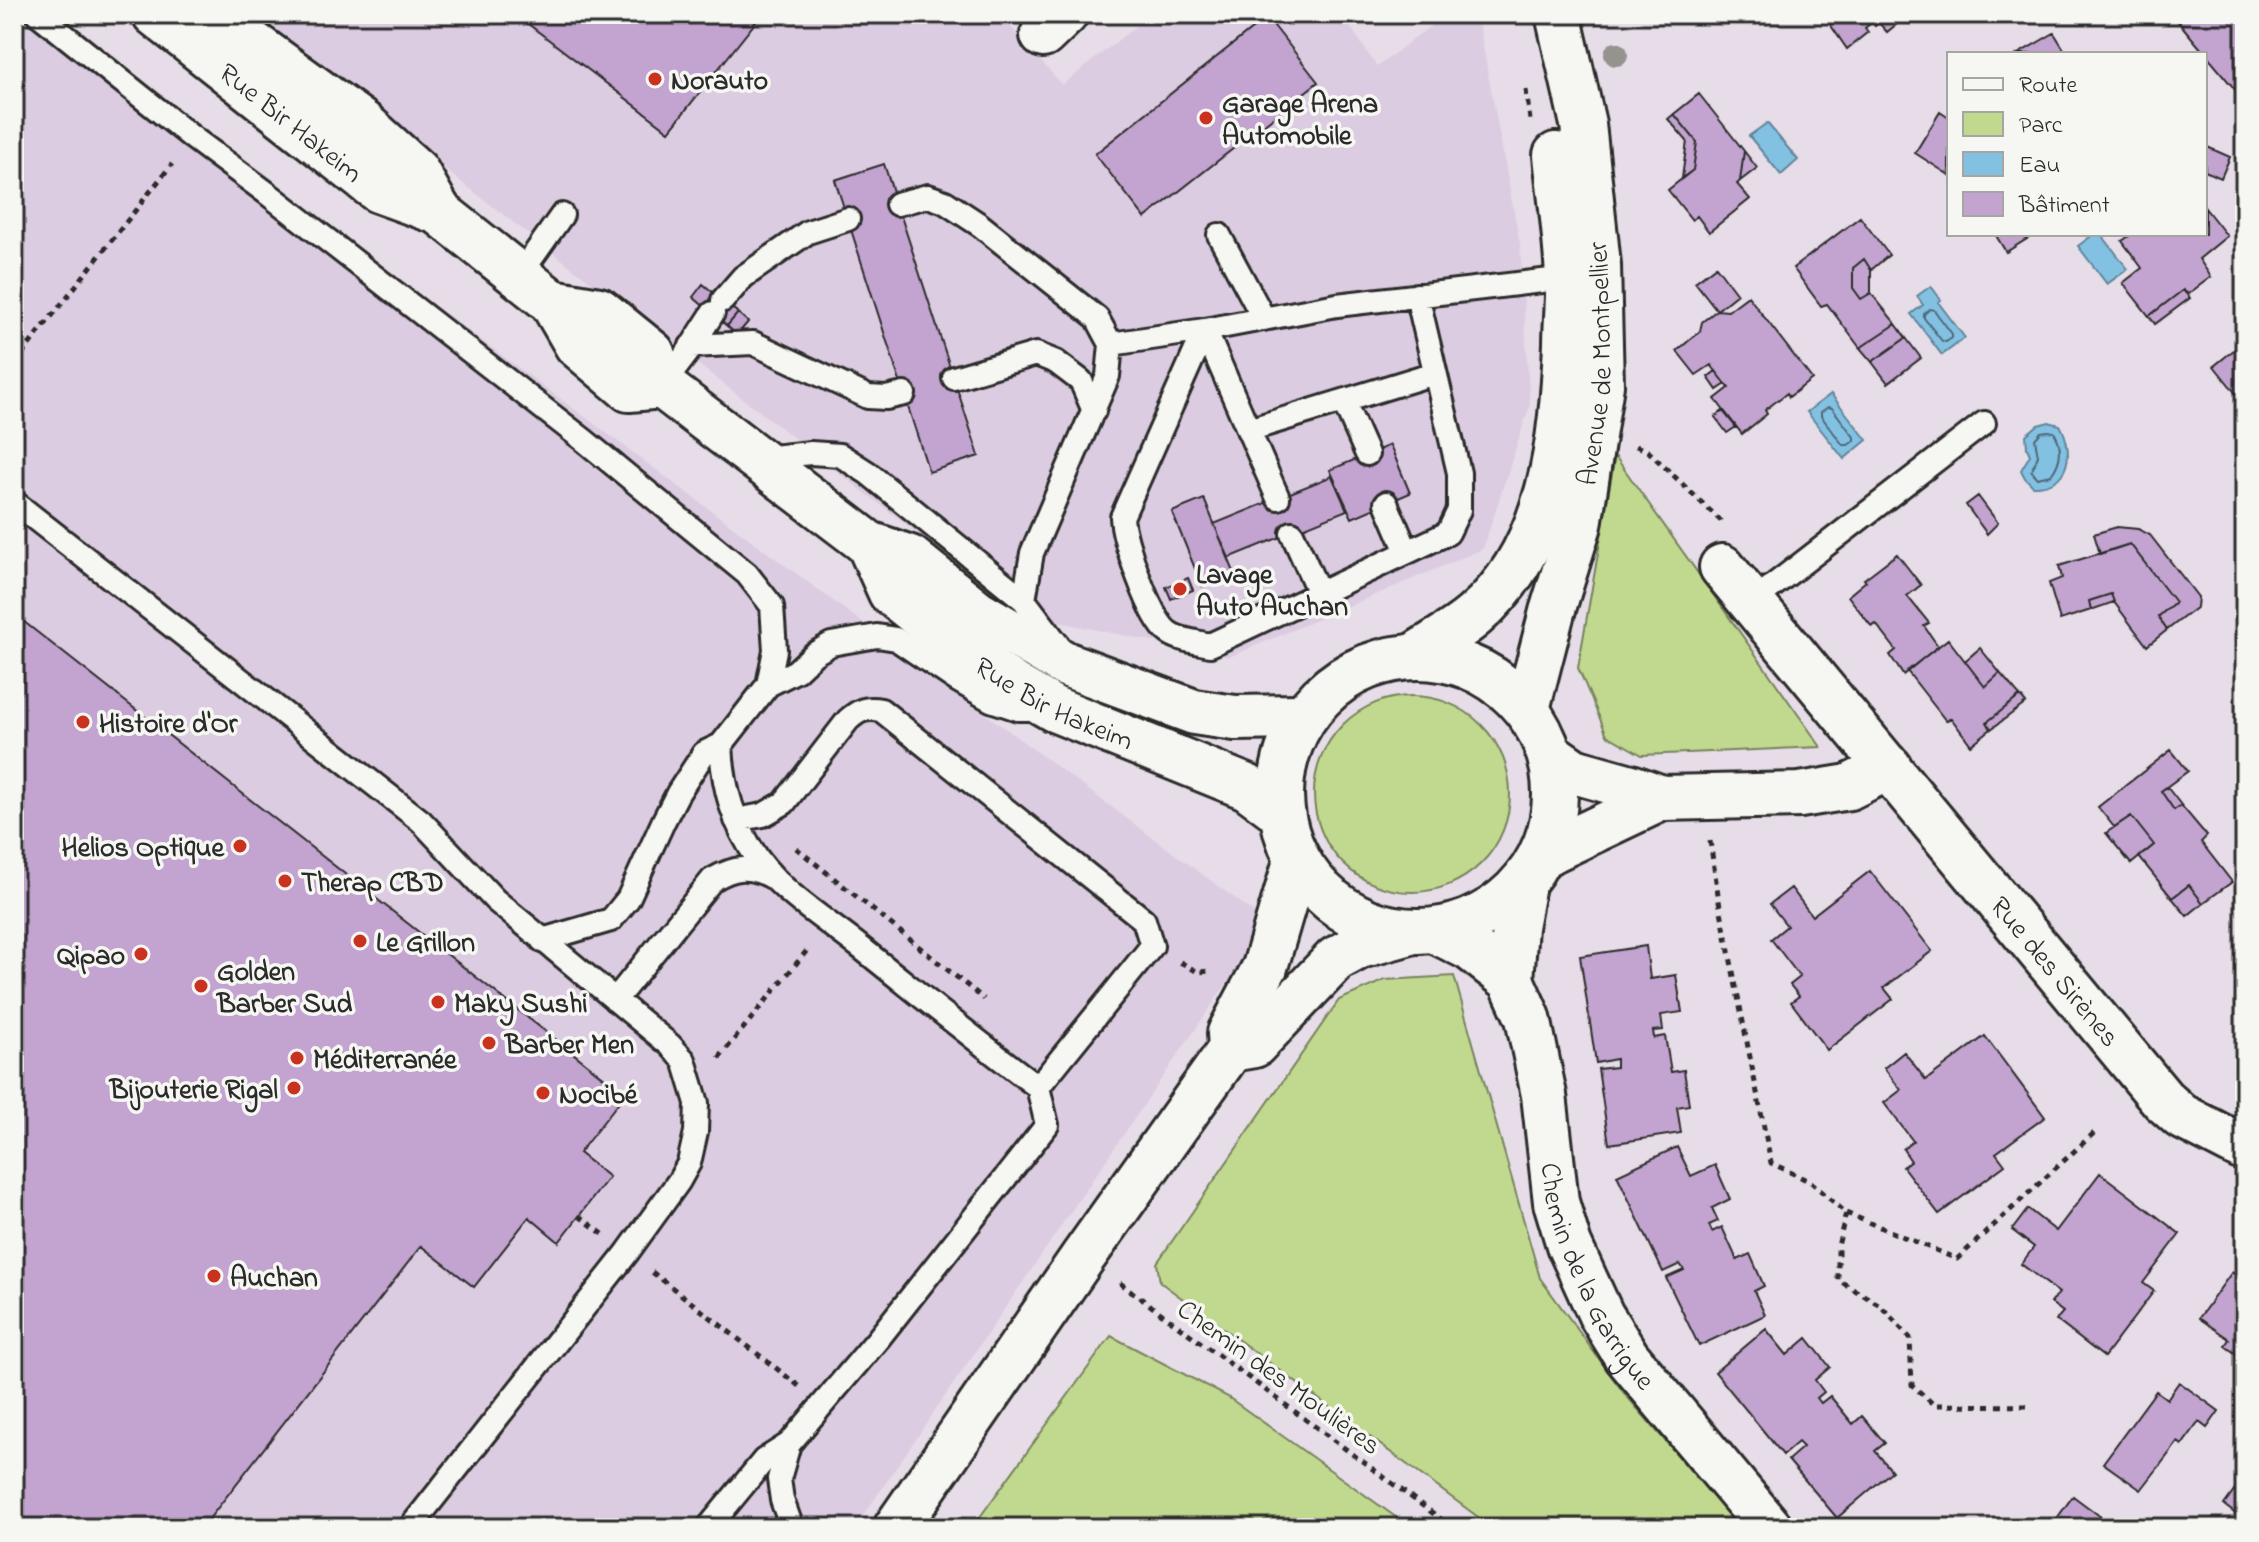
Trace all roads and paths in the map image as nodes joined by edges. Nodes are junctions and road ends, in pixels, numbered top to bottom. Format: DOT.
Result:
graph roads {
  1 [pos="38,14"];
  2 [pos="155,14"];
  3 [pos="1533,14"];
  4 [pos="1558,14"];
  5 [pos="228,19"];
  6 [pos="177,158"];
  7 [pos="897,204"];
  8 [pos="439,212"];
  9 [pos="562,215"];
  10 [pos="848,219"];
  11 [pos="1219,235"];
  12 [pos="1568,278"];
  13 [pos="535,289"];
  14 [pos="1417,295"];
  15 [pos="1264,319"];
  16 [pos="1205,330"];
  17 [pos="1111,344"];
  18 [pos="691,346"];
  19 [pos="14,364"];
  20 [pos="1435,373"];
  21 [pos="954,378"];
  22 [pos="662,386"];
  23 [pos="904,394"];
  24 [pos="1344,402"];
  25 [pos="1094,411"];
  26 [pos="1984,423"];
  27 [pos="1595,427"];
  28 [pos="1248,430"];
  29 [pos="1367,454"];
  30 [pos="758,459"];
  31 [pos="1278,498"];
  32 [pos="14,502"];
  33 [pos="1386,503"];
  34 [pos="1292,533"];
  35 [pos="869,544"];
  36 [pos="1407,552"];
  37 [pos="1722,567"];
  38 [pos="1319,593"];
  39 [pos="1024,600"];
  40 [pos="1752,602"];
  41 [pos="1414,656"];
  42 [pos="1108,680"];
  43 [pos="768,685"];
  44 [pos="1054,709"];
  45 [pos="1527,709"];
  46 [pos="1304,717"];
  47 [pos="721,745"];
  48 [pos="1551,755"];
  49 [pos="1889,767"];
  50 [pos="1709,797"];
  51 [pos="1662,798"];
  52 [pos="1282,813"];
  53 [pos="736,820"];
  54 [pos="1297,858"];
  55 [pos="1533,870"];
  56 [pos="778,881"];
  57 [pos="854,894"];
  58 [pos="830,924"];
  59 [pos="1423,931"];
  60 [pos="542,940"];
  61 [pos="1511,980"];
  62 [pos="615,1000"];
  63 [pos="1231,1049"];
  64 [pos="1038,1087"];
  65 [pos="693,1089"];
  66 [pos="2094,1133"];
  67 [pos="2245,1149"];
  68 [pos="1846,1213"];
  69 [pos="579,1216"];
  70 [pos="627,1253"];
  71 [pos="1083,1257"];
  72 [pos="822,1403"];
  73 [pos="2031,1406"];
  74 [pos="789,1444"];
  75 [pos="410,1528"];
  76 [pos="708,1528"];
  77 [pos="792,1528"];
  78 [pos="896,1528"];
  79 [pos="1453,1528"];
  80 [pos="1770,1528"];
  1 -- 43 [label="lane"];
  2 -- 8 [label="main road, Rue Bir Hakeim"];
  3 -- 12 [label="main road, Avenue de Montpellier"];
  4 -- 27 [label="main road, Avenue de Montpellier"];
  5 -- 8 [label="main road, Rue Bir Hakeim"];
  6 -- 19 [label="path"];
  7 -- 17 [label="lane"];
  8 -- 13 [label="main road, Rue Bir Hakeim"];
  9 -- 13 [label="lane"];
  10 -- 18 [label="lane"];
  11 -- 15 [label="lane"];
  12 -- 14 [label="lane"];
  12 -- 41 [label="main road, Avenue de Montpellier"];
  13 -- 22 [label="main road, Rue Bir Hakeim"];
  14 -- 15 [label="lane"];
  14 -- 20 [label="lane"];
  15 -- 16 [label="lane"];
  16 -- 17 [label="lane"];
  16 -- 28 [label="lane"];
  16 -- 38 [label="lane"];
  17 -- 25 [label="lane"];
  18 -- 22 [label="lane"];
  18 -- 23 [label="lane"];
  20 -- 24 [label="lane"];
  20 -- 36 [label="lane"];
  21 -- 25 [label="lane"];
  22 -- 30 [label="main road, Rue Bir Hakeim"];
  24 -- 28 [label="lane"];
  24 -- 29 [label="lane"];
  25 -- 39 [label="lane"];
  26 -- 40 [label="lane"];
  27 -- 37 [label="path"];
  27 -- 45 [label="main road, Avenue de Montpellier"];
  28 -- 31 [label="lane"];
  30 -- 35 [label="main road, Rue Bir Hakeim"];
  30 -- 39 [label="lane"];
  32 -- 60 [label="lane"];
  33 -- 36 [label="lane"];
  34 -- 38 [label="lane"];
  35 -- 42 [label="main road, Rue Bir Hakeim"];
  35 -- 44 [label="main road, Rue Bir Hakeim"];
  36 -- 38 [label="lane"];
  37 -- 40 [label="main road, Rue des Sirènes"];
  39 -- 42 [label="lane"];
  40 -- 49 [label="main road, Rue des Sirènes"];
  41 -- 45 [label="main road"];
  41 -- 46 [label="main road"];
  42 -- 46 [label="main road, Rue Bir Hakeim"];
  43 -- 44 [label="lane"];
  43 -- 47 [label="lane"];
  44 -- 52 [label="main road, Rue Bir Hakeim"];
  45 -- 48 [label="main road"];
  46 -- 52 [label="main road"];
  47 -- 53 [label="lane"];
  47 -- 60 [label="lane"];
  48 -- 51 [label="main road"];
  48 -- 55 [label="main road"];
  49 -- 50 [label="main road"];
  49 -- 67 [label="main road, Rue des Sirènes"];
  50 -- 51 [label="main road"];
  50 -- 68 [label="path"];
  51 -- 55 [label="main road"];
  52 -- 54 [label="main road"];
  53 -- 56 [label="lane"];
  53 -- 64 [label="lane"];
  54 -- 59 [label="main road"];
  54 -- 63 [label="main road"];
  55 -- 59 [label="main road"];
  55 -- 61 [label="main road, Chemin de la Garrigue"];
  56 -- 58 [label="lane"];
  56 -- 62 [label="lane"];
  57 -- 58 [label="path"];
  58 -- 64 [label="lane"];
  58 -- 65 [label="path"];
  59 -- 61 [label="main road, Chemin de la Garrigue"];
  59 -- 63 [label="main road"];
  60 -- 62 [label="lane"];
  61 -- 80 [label="main road, Chemin de la Garrigue"];
  62 -- 65 [label="lane"];
  63 -- 71 [label="main road"];
  64 -- 72 [label="lane"];
  65 -- 70 [label="lane"];
  66 -- 68 [label="path"];
  68 -- 73 [label="path"];
  69 -- 70 [label="path"];
  70 -- 72 [label="path"];
  70 -- 75 [label="lane"];
  71 -- 78 [label="main road"];
  71 -- 79 [label="path, Chemin des Moulières"];
  72 -- 74 [label="lane"];
  74 -- 76 [label="lane"];
  74 -- 77 [label="lane"];
}
